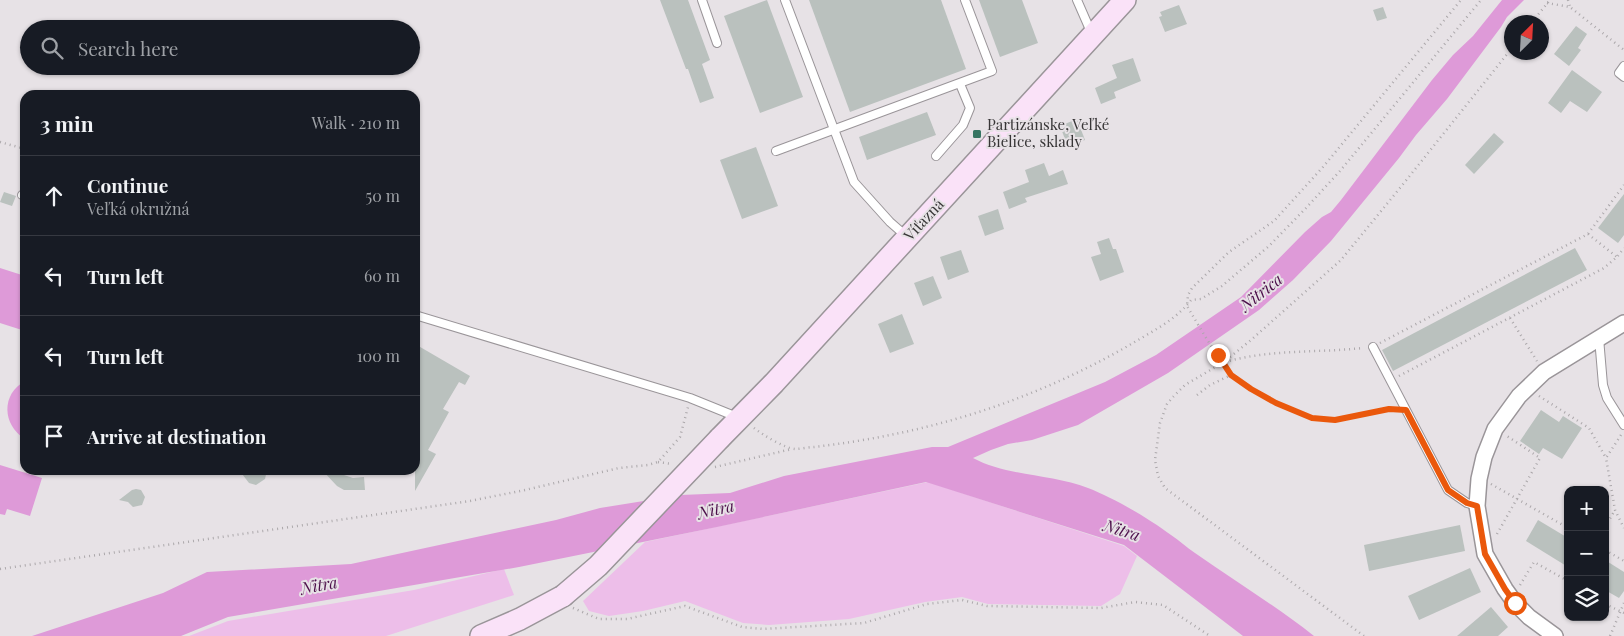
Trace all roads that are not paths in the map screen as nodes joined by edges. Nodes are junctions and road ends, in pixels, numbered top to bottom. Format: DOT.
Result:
graph roads {
  1 [pos="702,0"];
  2 [pos="785,0"];
  3 [pos="965,0"];
  4 [pos="1077,0"];
  5 [pos="1125,0"];
  6 [pos="1093,35"];
  7 [pos="717,43"];
  8 [pos="1624,66"];
  9 [pos="1624,77"];
  10 [pos="960,84"];
  11 [pos="834,130"];
  12 [pos="776,151"];
  13 [pos="936,156"];
  14 [pos="908,237"];
  15 [pos="420,317"];
  16 [pos="1624,323"];
  17 [pos="1599,338"];
  18 [pos="1373,347"];
  19 [pos="739,418"];
  20 [pos="1624,425"];
  21 [pos="1477,506"];
  22 [pos="481,636"];
  23 [pos="1555,636"];
  1 -- 7 [label="lane"];
  2 -- 11 [label="lane"];
  3 -- 10 [label="lane"];
  4 -- 6 [label="lane"];
  5 -- 6 [label="main road, Víťazná"];
  6 -- 14 [label="main road, Víťazná"];
  8 -- 9 [label="lane"];
  10 -- 11 [label="lane"];
  10 -- 13 [label="lane"];
  11 -- 12 [label="lane"];
  11 -- 14 [label="lane"];
  14 -- 19 [label="main road, Víťazná"];
  15 -- 19 [label="lane"];
  16 -- 17 [label="street"];
  17 -- 20 [label="lane"];
  17 -- 21 [label="street"];
  18 -- 21 [label="lane"];
  19 -- 22 [label="main road, Víťazná, bridge"];
  21 -- 23 [label="street"];
}
